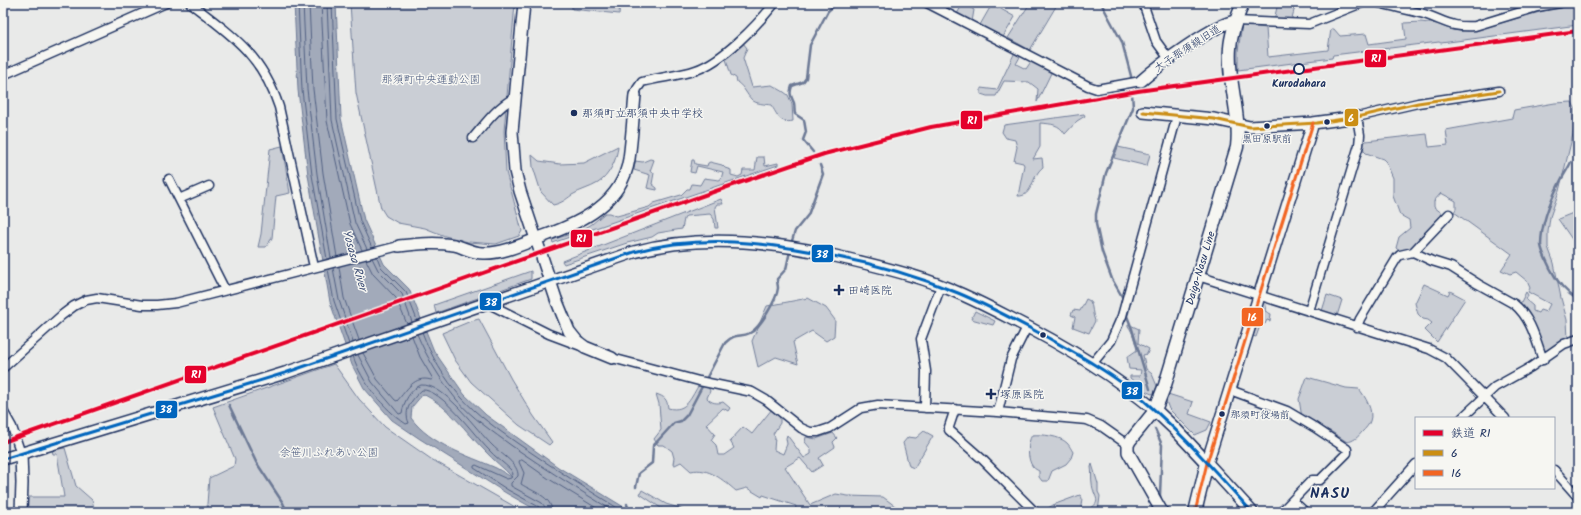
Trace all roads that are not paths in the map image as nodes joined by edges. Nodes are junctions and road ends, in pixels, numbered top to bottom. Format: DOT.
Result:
graph roads {
  1 [pos="166,3"];
  2 [pos="190,3"];
  3 [pos="524,3"];
  4 [pos="775,3"];
  5 [pos="927,3"];
  6 [pos="1143,3"];
  7 [pos="1243,3"];
  8 [pos="1362,3"];
  9 [pos="1379,3"];
  10 [pos="1560,3"];
  11 [pos="1236,21"];
  12 [pos="1169,59"];
  13 [pos="3,75"];
  14 [pos="1139,81"];
  15 [pos="1499,91"];
  16 [pos="634,95"];
  17 [pos="514,98"];
  18 [pos="1142,112"];
  19 [pos="1177,116"];
  20 [pos="1357,117"];
  21 [pos="1313,123"];
  22 [pos="1238,125"];
  23 [pos="473,138"];
  24 [pos="169,179"];
  25 [pos="209,186"];
  26 [pos="179,199"];
  27 [pos="1449,214"];
  28 [pos="536,239"];
  29 [pos="399,246"];
  30 [pos="1413,252"];
  31 [pos="314,267"];
  32 [pos="1198,276"];
  33 [pos="550,280"];
  34 [pos="941,286"];
  35 [pos="225,290"];
  36 [pos="1260,295"];
  37 [pos="488,303"];
  38 [pos="1309,311"];
  39 [pos="1027,327"];
  40 [pos="1357,327"];
  41 [pos="1578,339"];
  42 [pos="585,347"];
  43 [pos="612,358"];
  44 [pos="1543,360"];
  45 [pos="1092,364"];
  46 [pos="4,366"];
  47 [pos="1230,390"];
  48 [pos="1484,397"];
  49 [pos="925,408"];
  50 [pos="955,409"];
  51 [pos="1155,410"];
  52 [pos="3,411"];
  53 [pos="998,412"];
  54 [pos="1463,417"];
  55 [pos="1504,417"];
  56 [pos="1128,445"];
  57 [pos="21,454"];
  58 [pos="3,459"];
  59 [pos="1207,463"];
  60 [pos="1415,465"];
  61 [pos="1555,471"];
  62 [pos="1578,497"];
  63 [pos="1292,501"];
  64 [pos="21,512"];
  65 [pos="1035,512"];
  66 [pos="1162,512"];
  67 [pos="1195,512"];
  68 [pos="1252,512"];
  69 [pos="1281,512"];
  70 [pos="1305,512"];
  71 [pos="1372,512"];
  1 -- 13 [label="street"];
  2 -- 31 [label="street"];
  3 -- 17 [label="main road"];
  4 -- 16 [label="street"];
  5 -- 14 [label="street"];
  6 -- 12 [label="street"];
  7 -- 11 [label="main road, Daigo-Nasu Line"];
  8 -- 11 [label="street"];
  9 -- 10 [label="street"];
  11 -- 12 [label="main road, 大子那須線旧道"];
  11 -- 22 [label="main road, Daigo-Nasu Line"];
  12 -- 14 [label="main road, 大子那須線旧道"];
  15 -- 20 [label="street"];
  16 -- 28 [label="main road"];
  17 -- 23 [label="street"];
  17 -- 28 [label="main road"];
  18 -- 19 [label="main road"];
  19 -- 22 [label="main road"];
  19 -- 45 [label="street"];
  20 -- 21 [label="main road"];
  20 -- 38 [label="street"];
  21 -- 22 [label="main road"];
  21 -- 36 [label="main road"];
  22 -- 32 [label="main road, Daigo-Nasu Line"];
  24 -- 26 [label="street"];
  25 -- 26 [label="street"];
  26 -- 35 [label="street"];
  27 -- 30 [label="street"];
  28 -- 29 [label="main road"];
  28 -- 33 [label="main road"];
  29 -- 31 [label="street"];
  30 -- 40 [label="street"];
  30 -- 44 [label="street"];
  31 -- 35 [label="street"];
  32 -- 36 [label="street"];
  32 -- 51 [label="main road, Daigo-Nasu Line"];
  33 -- 34 [label="main road"];
  33 -- 37 [label="main road"];
  33 -- 42 [label="main road"];
  34 -- 39 [label="main road"];
  34 -- 49 [label="street"];
  35 -- 46 [label="street"];
  36 -- 38 [label="street"];
  36 -- 47 [label="main road"];
  37 -- 42 [label="street"];
  37 -- 57 [label="main road"];
  38 -- 40 [label="street"];
  39 -- 45 [label="main road"];
  39 -- 53 [label="street"];
  40 -- 48 [label="street"];
  41 -- 44 [label="street"];
  42 -- 43 [label="main road"];
  43 -- 49 [label="street"];
  44 -- 48 [label="street"];
  45 -- 51 [label="main road"];
  47 -- 59 [label="main road"];
  47 -- 63 [label="street"];
  48 -- 54 [label="street"];
  48 -- 55 [label="street"];
  49 -- 50 [label="street"];
  50 -- 53 [label="street"];
  50 -- 65 [label="street"];
  51 -- 56 [label="main road"];
  51 -- 59 [label="main road"];
  52 -- 57 [label="street"];
  53 -- 56 [label="street"];
  56 -- 66 [label="main road"];
  57 -- 58 [label="main road"];
  57 -- 64 [label="main road"];
  59 -- 67 [label="main road"];
  59 -- 68 [label="main road"];
  60 -- 71 [label="street"];
  61 -- 62 [label="street"];
  63 -- 69 [label="street"];
  63 -- 70 [label="street"];
}
